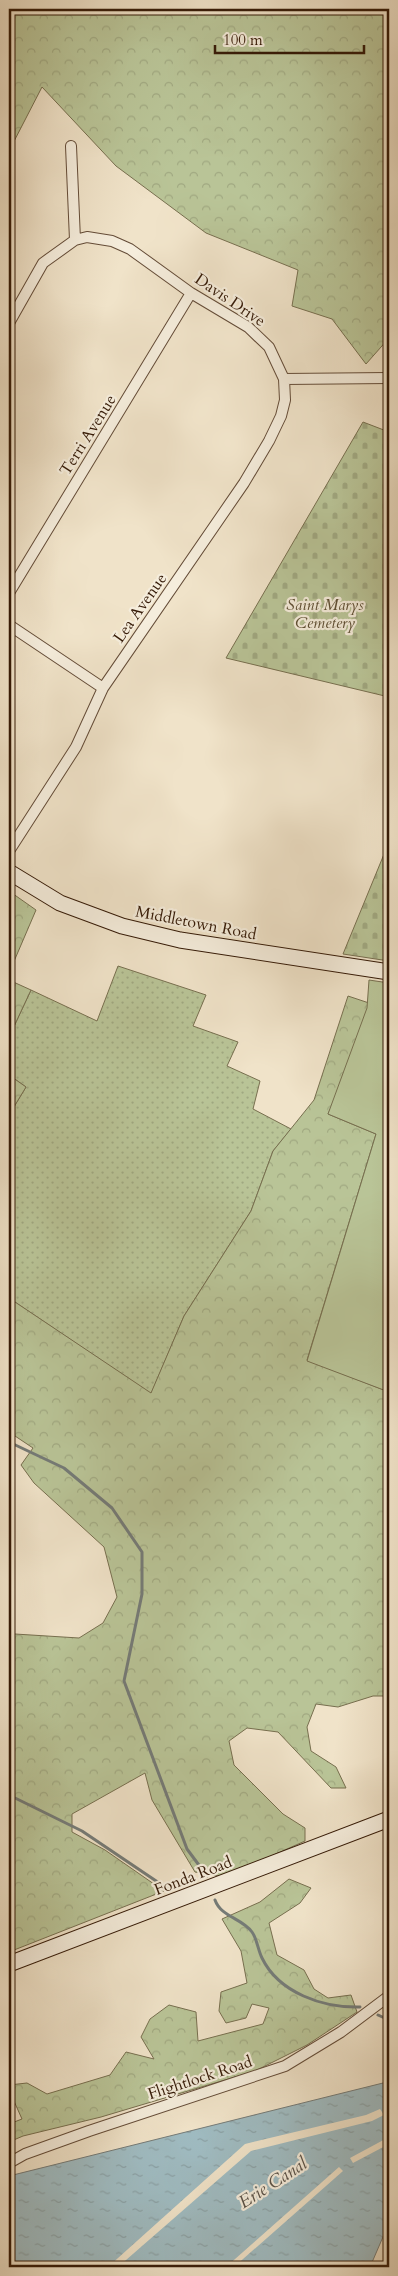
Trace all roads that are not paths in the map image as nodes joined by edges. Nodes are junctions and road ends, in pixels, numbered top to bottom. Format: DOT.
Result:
graph roads {
  1 [pos="71,146"];
  2 [pos="75,240"];
  3 [pos="191,293"];
  4 [pos="9,323"];
  5 [pos="389,378"];
  6 [pos="284,379"];
  7 [pos="9,592"];
  8 [pos="9,625"];
  9 [pos="103,688"];
  10 [pos="9,851"];
  11 [pos="9,872"];
  12 [pos="389,972"];
  13 [pos="389,1819"];
  14 [pos="9,1964"];
  15 [pos="389,1996"];
  16 [pos="9,2163"];
  1 -- 2 [label="street"];
  2 -- 3 [label="street, Davis Drive"];
  2 -- 4 [label="street"];
  3 -- 6 [label="street, Davis Drive"];
  3 -- 7 [label="street, Terri Avenue"];
  5 -- 6 [label="street"];
  6 -- 9 [label="street, Lea Avenue"];
  8 -- 9 [label="street"];
  9 -- 10 [label="street, Lea Avenue"];
  11 -- 12 [label="street, Middletown Road"];
  13 -- 14 [label="street, Fonda Road"];
  15 -- 16 [label="street, Flightlock Road"];
}
